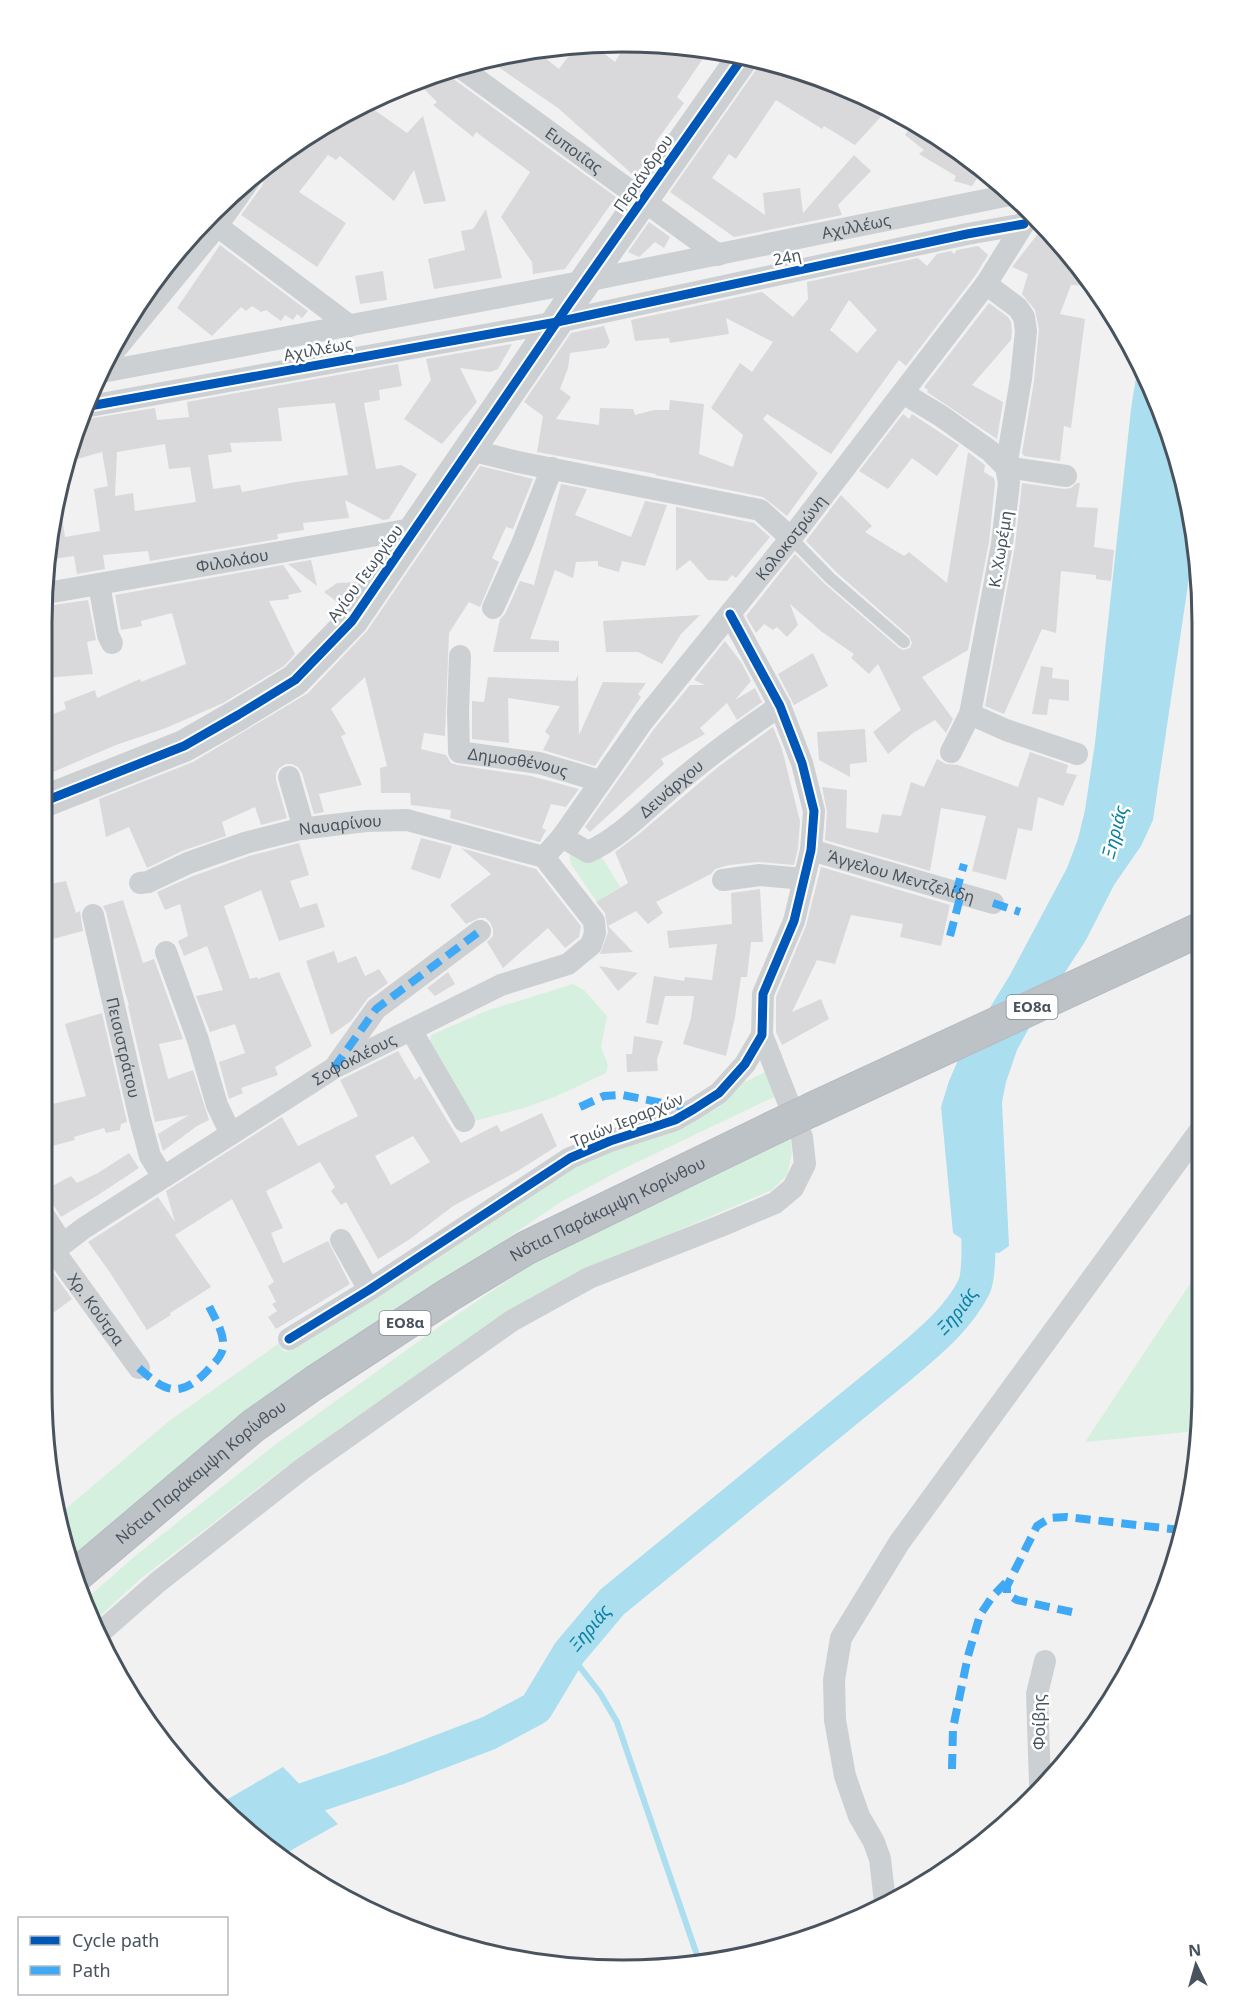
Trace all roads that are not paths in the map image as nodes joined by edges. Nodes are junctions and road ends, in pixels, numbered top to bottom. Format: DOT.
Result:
graph roads {
  1 [pos="738,64"];
  2 [pos="469,74"];
  3 [pos="1000,197"];
  4 [pos="642,200"];
  5 [pos="1027,221"];
  6 [pos="1029,223"];
  7 [pos="214,224"];
  8 [pos="198,243"];
  9 [pos="718,255"];
  10 [pos="586,281"];
  11 [pos="986,284"];
  12 [pos="144,312"];
  13 [pos="562,314"];
  14 [pos="350,326"];
  15 [pos="111,370"];
  16 [pos="903,393"];
  17 [pos="96,405"];
  18 [pos="470,450"];
  19 [pos="1006,467"];
  20 [pos="552,468"];
  21 [pos="1066,476"];
  22 [pos="417,528"];
  23 [pos="791,538"];
  24 [pos="99,584"];
  25 [pos="54,592"];
  26 [pos="493,608"];
  27 [pos="730,614"];
  28 [pos="904,642"];
  29 [pos="112,643"];
  30 [pos="460,656"];
  31 [pos="780,706"];
  32 [pos="970,714"];
  33 [pos="951,752"];
  34 [pos="1077,754"];
  35 [pos="289,777"];
  36 [pos="600,781"];
  37 [pos="52,798"];
  38 [pos="304,829"];
  39 [pos="562,837"];
  40 [pos="811,850"];
  41 [pos="544,857"];
  42 [pos="804,879"];
  43 [pos="723,880"];
  44 [pos="140,883"];
  45 [pos="993,903"];
  46 [pos="93,915"];
  47 [pos="480,931"];
  48 [pos="1192,933"];
  49 [pos="166,952"];
  50 [pos="411,1030"];
  51 [pos="762,1035"];
  52 [pos="334,1068"];
  53 [pos="464,1121"];
  54 [pos="231,1134"];
  55 [pos="1192,1141"];
  56 [pos="163,1178"];
  57 [pos="341,1240"];
  58 [pos="53,1251"];
  59 [pos="369,1290"];
  60 [pos="289,1339"];
  61 [pos="139,1368"];
  62 [pos="82,1570"];
  63 [pos="105,1629"];
  64 [pos="1045,1661"];
  65 [pos="1040,1777"];
  66 [pos="884,1896"];
  1 -- 4 [label="street, Περιάνδρου"];
  2 -- 4 [label="street, Ευποιΐας"];
  3 -- 9 [label="street, Αχιλλέως"];
  4 -- 9 [label="street, Ευποιΐας"];
  4 -- 10 [label="street, Περιάνδρου"];
  5 -- 13 [label="street, 24η"];
  6 -- 11 [label="street, Κολοκοτρώνη"];
  7 -- 14 [label="street"];
  8 -- 12 [label="street"];
  9 -- 10 [label="street, Αχιλλέως"];
  10 -- 13 [label="street, Περιάνδρου"];
  10 -- 14 [label="street, Αχιλλέως"];
  11 -- 16 [label="street, Κολοκοτρώνη"];
  11 -- 19 [label="street, Κ. Χωρέμη"];
  13 -- 17 [label="street, Αχιλλέως"];
  13 -- 18 [label="street, Αγίου Γεωργίου"];
  14 -- 15 [label="street, Αχιλλέως"];
  16 -- 19 [label="street"];
  16 -- 23 [label="street, Κολοκοτρώνη"];
  18 -- 20 [label="street"];
  18 -- 22 [label="street, Αγίου Γεωργίου"];
  19 -- 21 [label="street"];
  19 -- 32 [label="street, Κ. Χωρέμη"];
  20 -- 23 [label="street"];
  20 -- 26 [label="street"];
  22 -- 24 [label="street, Φιλολάου"];
  22 -- 37 [label="street, Αγίου Γεωργίου"];
  23 -- 27 [label="street, Κολοκοτρώνη"];
  23 -- 28 [label="lane"];
  24 -- 25 [label="street, Φιλολάου"];
  24 -- 29 [label="street"];
  27 -- 31 [label="street, Τριών Ιεραρχών"];
  27 -- 36 [label="street, Κολοκοτρώνη"];
  30 -- 36 [label="street, Δημοσθένους"];
  31 -- 39 [label="street, Δεινάρχου"];
  31 -- 40 [label="street, Τριών Ιεραρχών"];
  32 -- 33 [label="street, Κ. Χωρέμη"];
  32 -- 34 [label="street"];
  35 -- 38 [label="street"];
  36 -- 39 [label="street, Κολοκοτρώνη"];
  38 -- 41 [label="street, Ναυαρίνου"];
  38 -- 44 [label="street, Ναυαρίνου"];
  39 -- 41 [label="street, Κολοκοτρώνη"];
  40 -- 42 [label="street, Τριών Ιεραρχών"];
  40 -- 45 [label="street, Άγγελου Μεντζελίδη"];
  41 -- 50 [label="street, Σοφοκλέους"];
  42 -- 43 [label="street"];
  42 -- 51 [label="street, Τριών Ιεραρχών"];
  46 -- 56 [label="street, Πεισιστράτου"];
  47 -- 52 [label="street"];
  48 -- 62 [label="highway, Νότια Παράκαμψη Κορίνθου / ΕΟ8α, bridge"];
  49 -- 54 [label="street"];
  50 -- 52 [label="street, Σοφοκλέους"];
  50 -- 53 [label="street"];
  51 -- 59 [label="street, Τριών Ιεραρχών"];
  51 -- 63 [label="street"];
  52 -- 54 [label="street, Σοφοκλέους"];
  54 -- 56 [label="street, Σοφοκλέους"];
  55 -- 66 [label="street"];
  56 -- 58 [label="street, Σοφοκλέους"];
  57 -- 59 [label="street"];
  58 -- 61 [label="street, Χρ. Κούτρα"];
  59 -- 60 [label="street, Τριών Ιεραρχών"];
  64 -- 65 [label="street, Φοίβης"];
}
